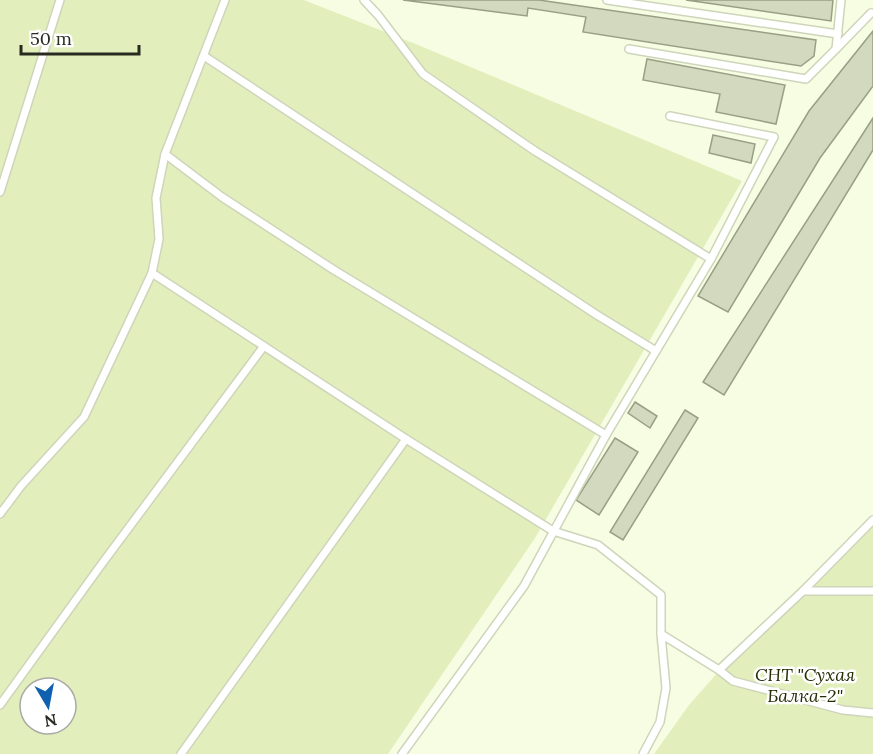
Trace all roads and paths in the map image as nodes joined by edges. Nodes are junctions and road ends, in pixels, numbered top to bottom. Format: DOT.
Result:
graph roads {
  1 [pos="60,0"];
  2 [pos="225,0"];
  3 [pos="364,0"];
  4 [pos="607,0"];
  5 [pos="841,0"];
  6 [pos="871,13"];
  7 [pos="838,34"];
  8 [pos="629,49"];
  9 [pos="836,50"];
  10 [pos="204,56"];
  11 [pos="670,116"];
  12 [pos="165,154"];
  13 [pos="0,192"];
  14 [pos="711,259"];
  15 [pos="152,273"];
  16 [pos="264,346"];
  17 [pos="656,351"];
  18 [pos="606,435"];
  19 [pos="406,439"];
  20 [pos="0,514"];
  21 [pos="873,520"];
  22 [pos="553,531"];
  23 [pos="803,591"];
  24 [pos="873,591"];
  25 [pos="661,634"];
  26 [pos="720,670"];
  27 [pos="0,705"];
  28 [pos="873,712"];
  29 [pos="181,754"];
  30 [pos="402,754"];
  31 [pos="643,754"];
  1 -- 13 [label="lane"];
  2 -- 10 [label="lane"];
  3 -- 14 [label="lane"];
  4 -- 7 [label="lane"];
  5 -- 7 [label="lane"];
  6 -- 9 [label="lane"];
  7 -- 9 [label="lane"];
  8 -- 9 [label="lane"];
  10 -- 12 [label="lane"];
  10 -- 17 [label="lane"];
  11 -- 14 [label="lane"];
  12 -- 15 [label="lane"];
  12 -- 18 [label="lane"];
  14 -- 17 [label="lane"];
  15 -- 16 [label="lane"];
  15 -- 20 [label="lane"];
  16 -- 19 [label="lane"];
  16 -- 27 [label="lane"];
  17 -- 18 [label="lane"];
  18 -- 22 [label="lane"];
  19 -- 22 [label="lane"];
  19 -- 29 [label="lane"];
  21 -- 23 [label="lane"];
  22 -- 25 [label="lane"];
  22 -- 30 [label="lane"];
  23 -- 24 [label="lane"];
  23 -- 26 [label="lane"];
  25 -- 26 [label="lane"];
  25 -- 31 [label="lane"];
  26 -- 28 [label="lane"];
}
